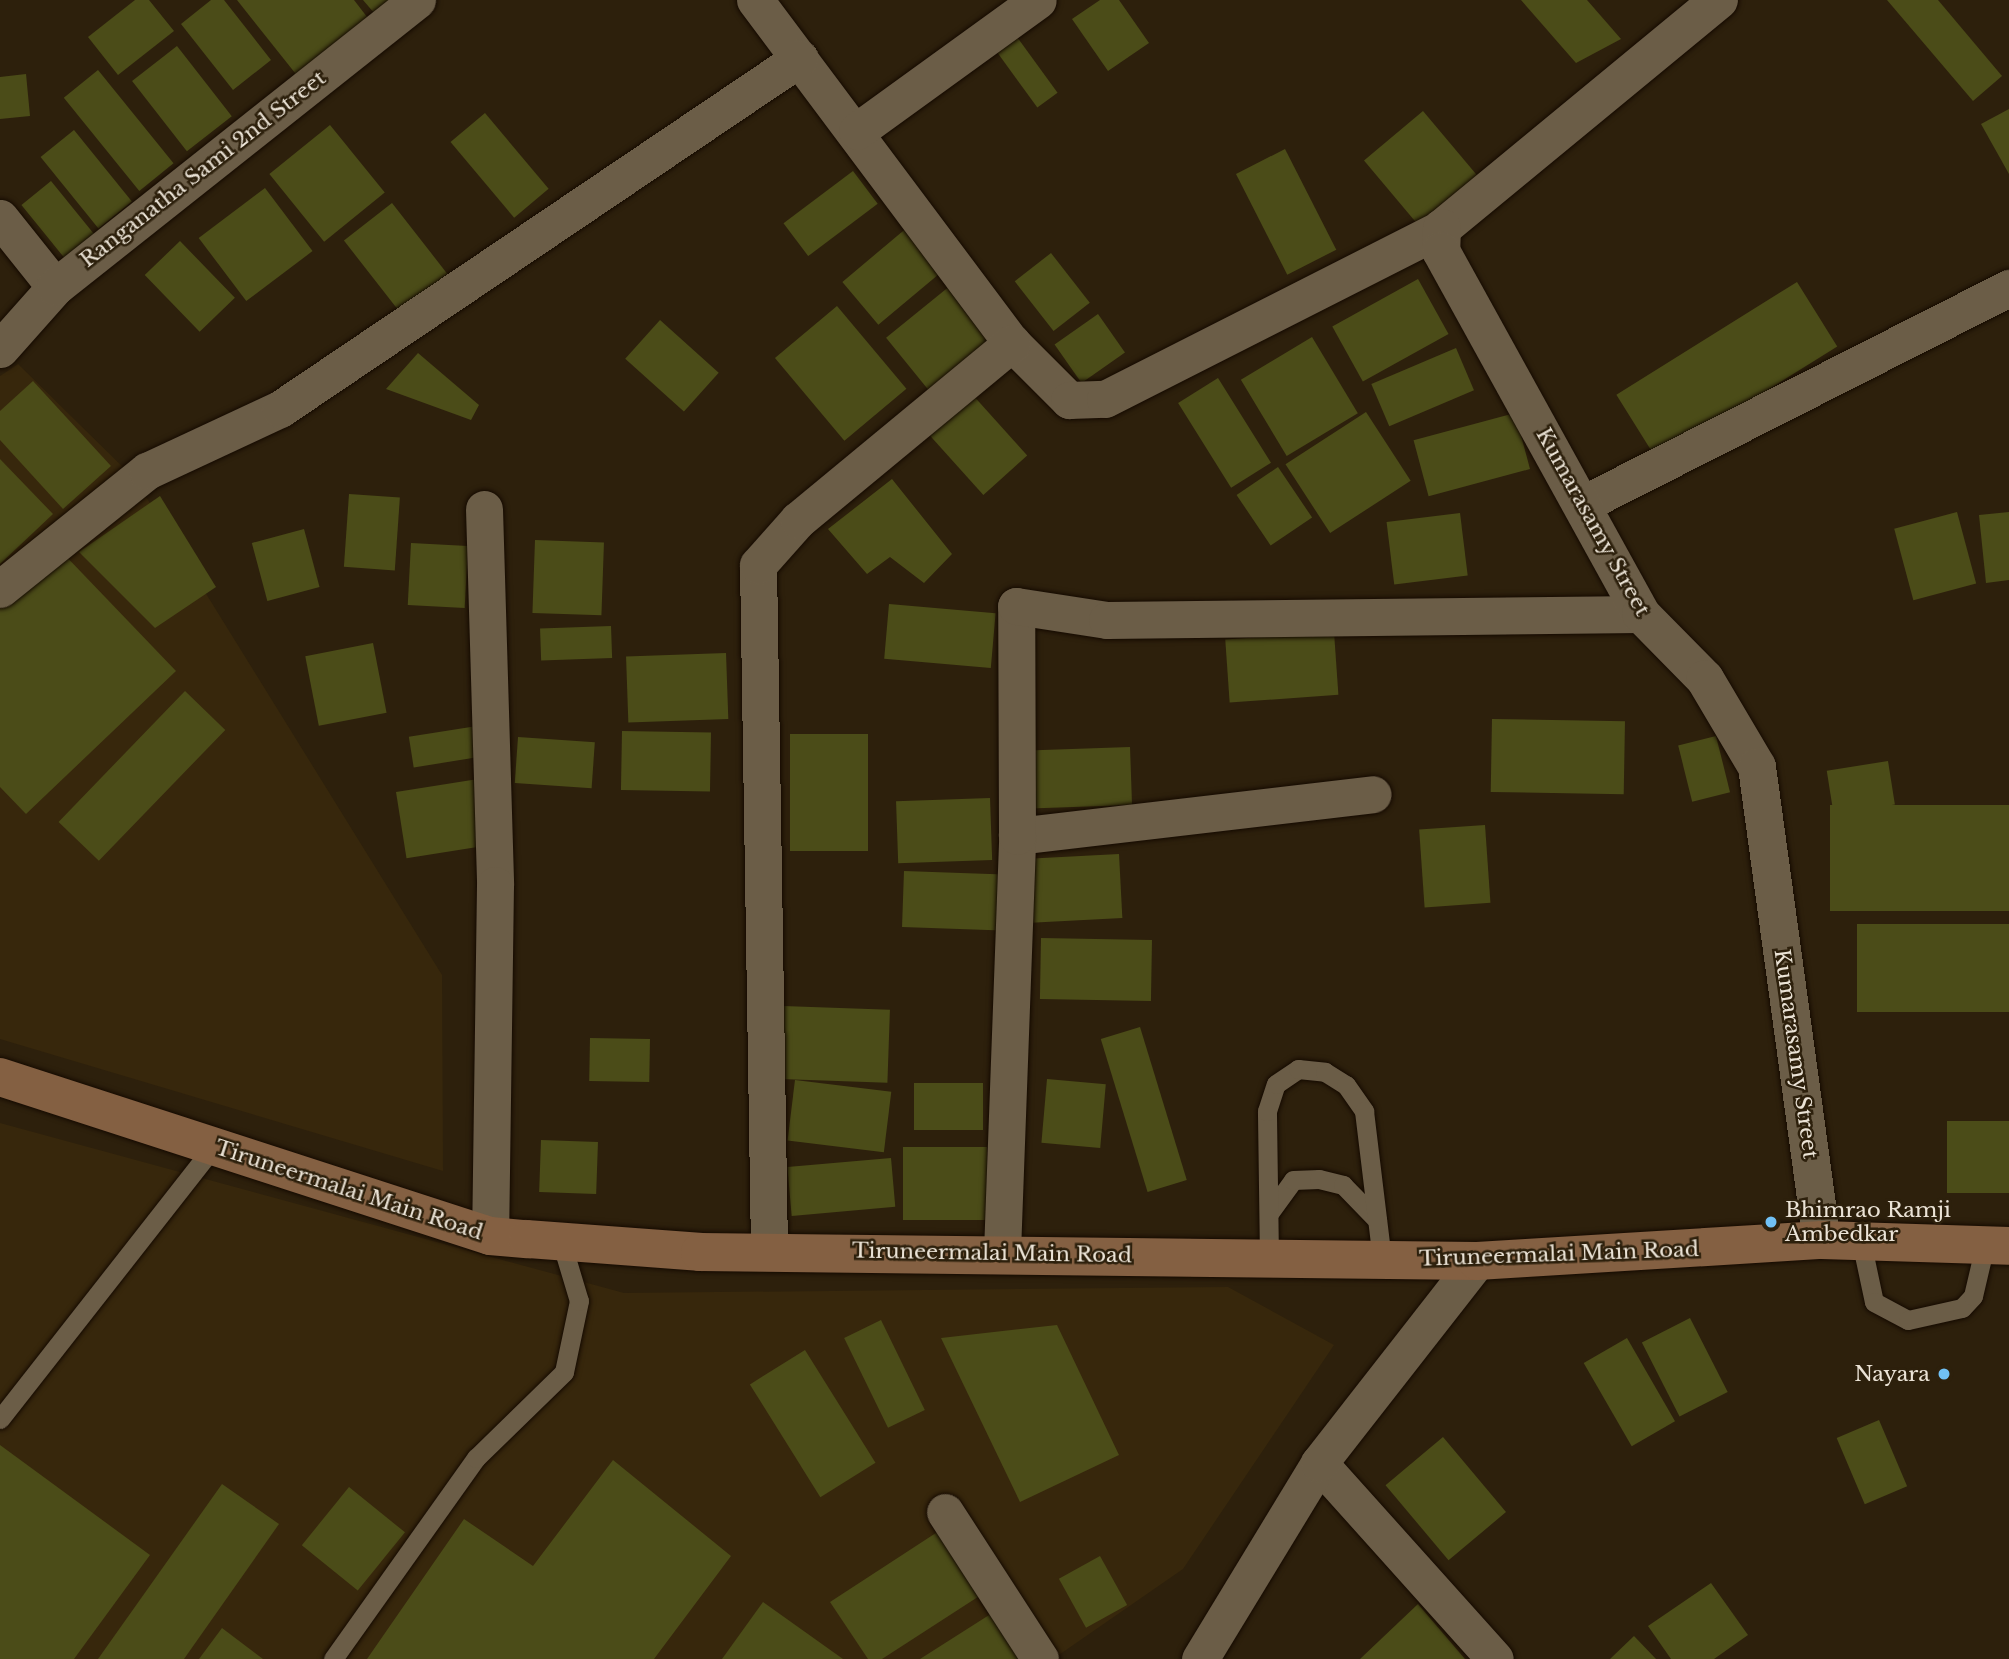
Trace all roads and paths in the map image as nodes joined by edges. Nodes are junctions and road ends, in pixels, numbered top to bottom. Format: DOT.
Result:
graph roads {
  1 [pos="417,0"];
  2 [pos="755,0"];
  3 [pos="1038,0"];
  4 [pos="1718,0"];
  5 [pos="800,58"];
  6 [pos="857,131"];
  7 [pos="0,218"];
  8 [pos="1443,228"];
  9 [pos="55,287"];
  10 [pos="2009,288"];
  11 [pos="1012,343"];
  12 [pos="0,349"];
  13 [pos="1583,504"];
  14 [pos="484,509"];
  15 [pos="0,589"];
  16 [pos="1641,614"];
  17 [pos="1373,794"];
  18 [pos="1017,836"];
  19 [pos="0,1077"];
  20 [pos="214,1146"];
  21 [pos="1268,1216"];
  22 [pos="1377,1220"];
  23 [pos="490,1236"];
  24 [pos="1822,1240"];
  25 [pos="561,1241"];
  26 [pos="1861,1241"];
  27 [pos="1997,1246"];
  28 [pos="769,1249"];
  29 [pos="1002,1252"];
  30 [pos="1269,1258"];
  31 [pos="1382,1259"];
  32 [pos="1478,1261"];
  33 [pos="0,1419"];
  34 [pos="1320,1463"];
  35 [pos="945,1512"];
  36 [pos="334,1659"];
  37 [pos="1040,1659"];
  38 [pos="1200,1659"];
  39 [pos="1495,1659"];
  1 -- 9 [label="street, Ranganatha Sami 2nd Street"];
  2 -- 5 [label="street"];
  3 -- 6 [label="street"];
  4 -- 8 [label="street"];
  5 -- 6 [label="street"];
  5 -- 15 [label="street"];
  6 -- 11 [label="street"];
  7 -- 9 [label="street"];
  8 -- 11 [label="street"];
  8 -- 13 [label="street, Kumarasamy Street"];
  9 -- 12 [label="street, Ranganatha Sami 2nd Street"];
  10 -- 13 [label="street"];
  11 -- 28 [label="street"];
  13 -- 16 [label="street, Kumarasamy Street"];
  14 -- 23 [label="street"];
  16 -- 18 [label="street"];
  16 -- 24 [label="street, Kumarasamy Street"];
  17 -- 18 [label="street"];
  18 -- 29 [label="street"];
  19 -- 20 [label="main road, Tiruneermalai Main Road"];
  20 -- 23 [label="main road, Tiruneermalai Main Road"];
  20 -- 33 [label="lane"];
  21 -- 22 [label="lane"];
  21 -- 22 [label="lane"];
  21 -- 30 [label="lane"];
  22 -- 31 [label="lane"];
  23 -- 25 [label="main road, Tiruneermalai Main Road"];
  24 -- 26 [label="main road, Tiruneermalai Main Road"];
  24 -- 32 [label="main road, Tiruneermalai Main Road"];
  25 -- 28 [label="main road, Tiruneermalai Main Road"];
  25 -- 36 [label="lane"];
  26 -- 27 [label="main road, Tiruneermalai Main Road"];
  26 -- 27 [label="lane"];
  28 -- 29 [label="main road, Tiruneermalai Main Road"];
  29 -- 30 [label="main road, Tiruneermalai Main Road"];
  30 -- 31 [label="main road, Tiruneermalai Main Road"];
  31 -- 32 [label="main road, Tiruneermalai Main Road"];
  32 -- 34 [label="street"];
  34 -- 38 [label="street"];
  34 -- 39 [label="street"];
  35 -- 37 [label="street"];
}
